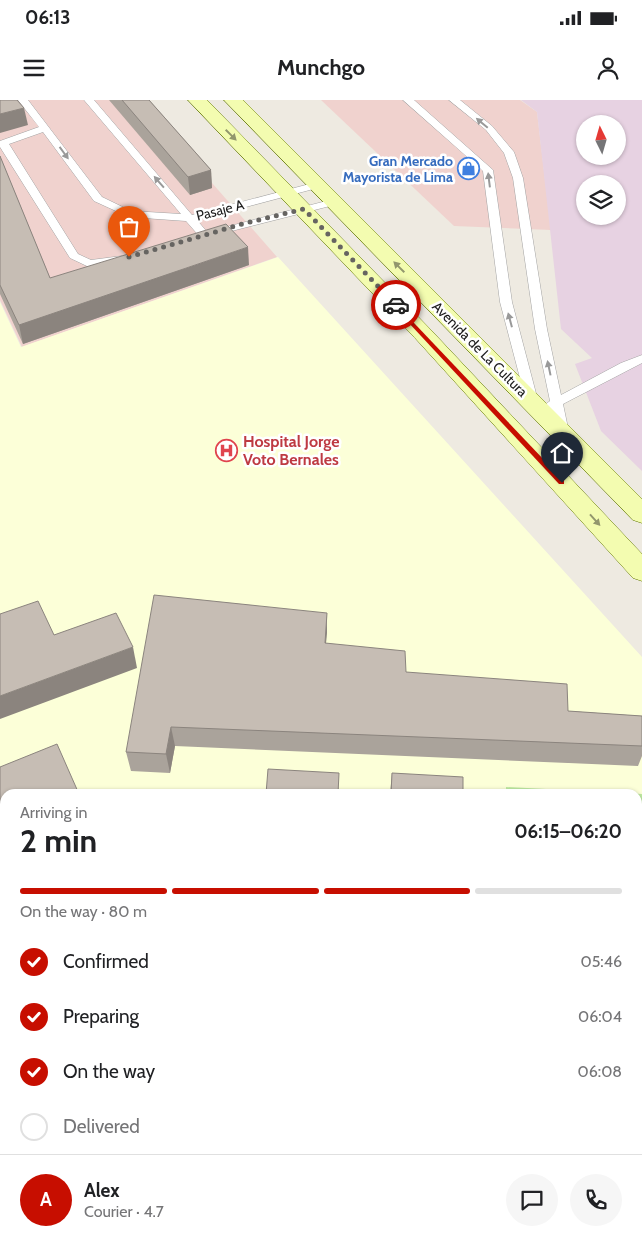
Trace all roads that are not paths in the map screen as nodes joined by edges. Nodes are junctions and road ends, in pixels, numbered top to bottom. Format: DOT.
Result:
graph roads {
  1 [pos="23,100"];
  2 [pos="89,100"];
  3 [pos="197,100"];
  4 [pos="233,100"];
  5 [pos="408,100"];
  6 [pos="454,100"];
  7 [pos="46,128"];
  8 [pos="1,144"];
  9 [pos="317,184"];
  10 [pos="289,193"];
  11 [pos="334,202"];
  12 [pos="304,209"];
  13 [pos="191,218"];
  14 [pos="132,256"];
  15 [pos="642,359"];
  16 [pos="543,405"];
  17 [pos="508,424"];
  18 [pos="642,514"];
  19 [pos="642,571"];
  1 -- 7 [label="lane, Pasaje A"];
  13 -- 2 [label="lane, one-way"];
  3 -- 10 [label="main road, Avenida de La Cultura, one-way"];
  4 -- 9 [label="main road, Avenida de La Cultura"];
  16 -- 5 [label="lane, one-way"];
  16 -- 6 [label="lane, one-way"];
  7 -- 8 [label="lane"];
  7 -- 13 [label="lane, Pasaje A, one-way"];
  8 -- 14 [label="lane"];
  9 -- 10 [label="lane, Pasaje A"];
  9 -- 11 [label="main road, Avenida de La Cultura"];
  10 -- 12 [label="main road, Avenida de La Cultura"];
  10 -- 13 [label="lane, Pasaje A"];
  11 -- 12 [label="lane, Pasaje A"];
  16 -- 11 [label="main road, Avenida de La Cultura, one-way"];
  12 -- 13 [label="lane, Pasaje A"];
  12 -- 17 [label="main road, Avenida de La Cultura"];
  15 -- 16 [label="lane"];
  16 -- 17 [label="main road"];
  16 -- 18 [label="main road, Avenida de La Cultura"];
  17 -- 19 [label="main road, Avenida de La Cultura, one-way"];
}
